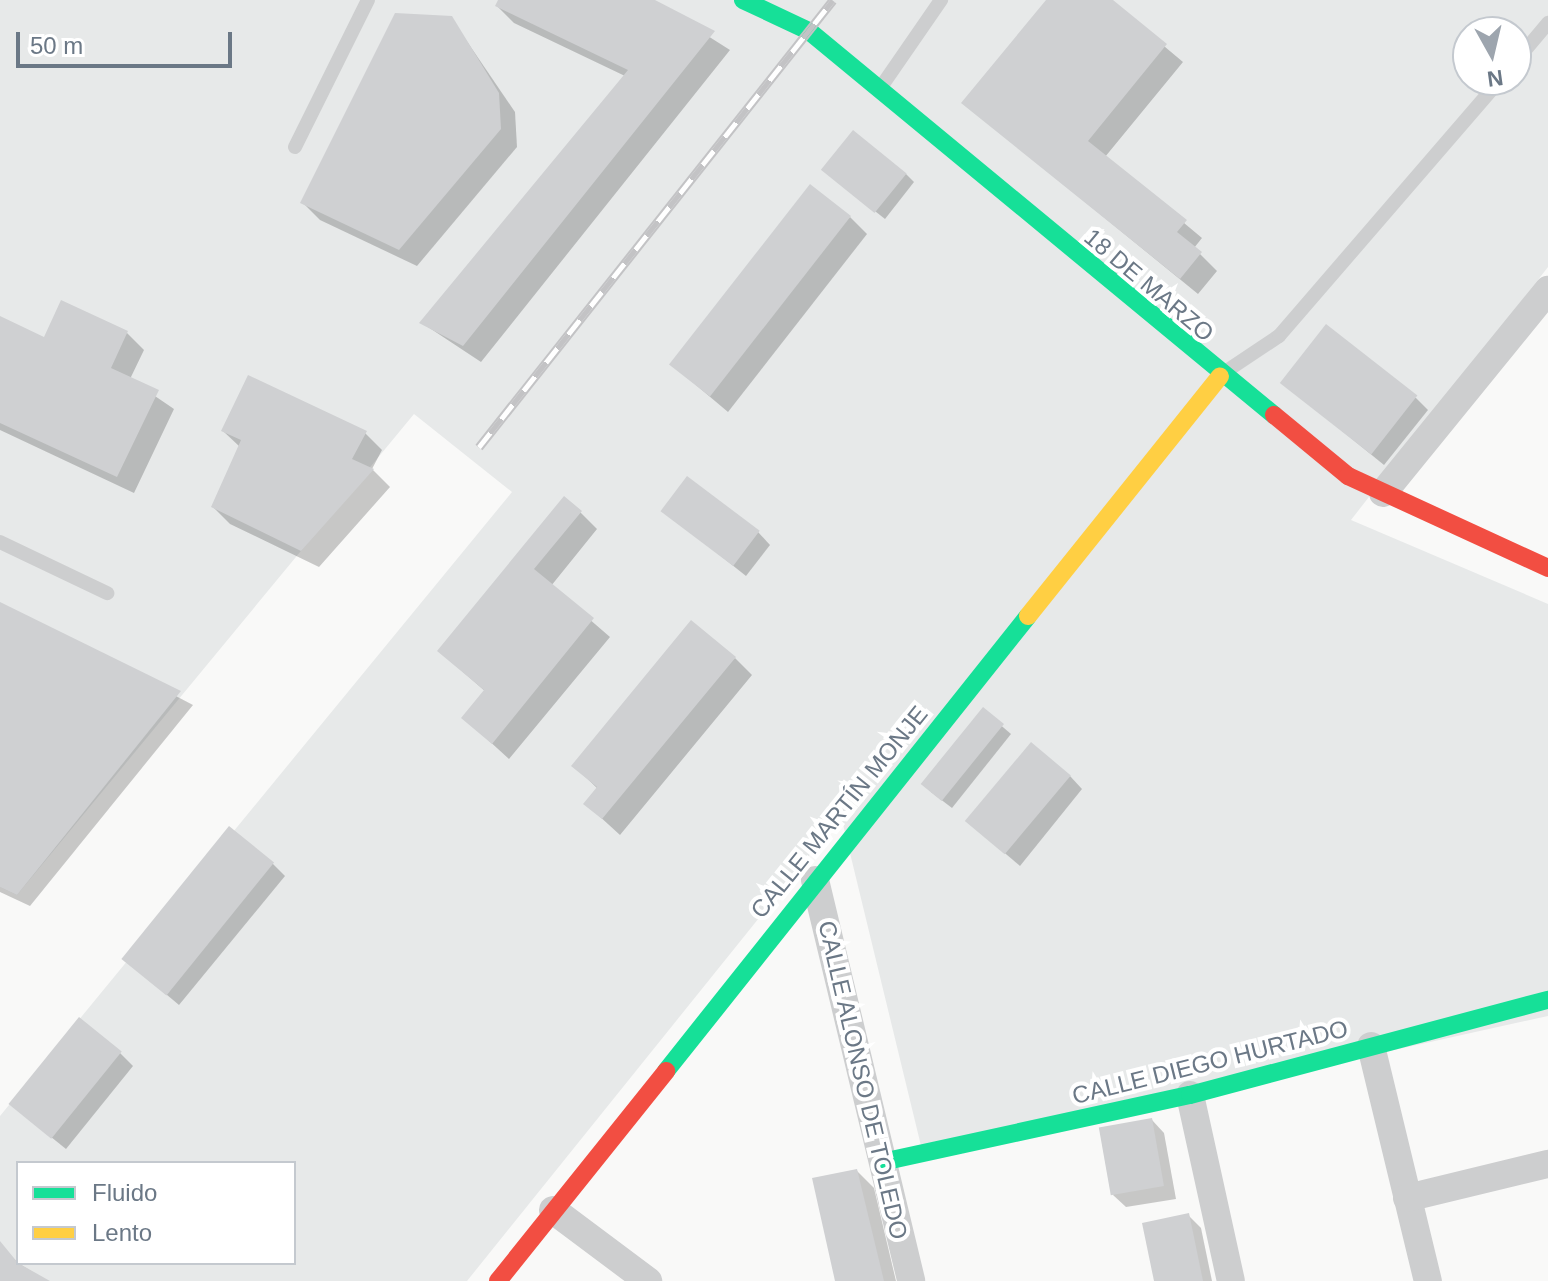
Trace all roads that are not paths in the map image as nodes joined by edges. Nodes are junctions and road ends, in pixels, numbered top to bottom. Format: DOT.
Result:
graph roads {
  1 [pos="368,0"];
  2 [pos="743,0"];
  3 [pos="941,0"];
  4 [pos="1548,23"];
  5 [pos="1532,42"];
  6 [pos="879,90"];
  7 [pos="1486,96"];
  8 [pos="295,147"];
  9 [pos="1548,290"];
  10 [pos="1220,376"];
  11 [pos="1383,493"];
  12 [pos="0,542"];
  13 [pos="1548,568"];
  14 [pos="107,593"];
  15 [pos="815,880"];
  16 [pos="1548,1000"];
  17 [pos="1371,1046"];
  18 [pos="1190,1095"];
  19 [pos="882,1162"];
  20 [pos="1548,1164"];
  21 [pos="1407,1198"];
  22 [pos="553,1210"];
  23 [pos="498,1281"];
  24 [pos="648,1281"];
  25 [pos="911,1281"];
  26 [pos="1231,1281"];
  27 [pos="1428,1281"];
  1 -- 8 [label="lane"];
  2 -- 6 [label="street, 18 DE MARZO"];
  3 -- 6 [label="lane"];
  4 -- 5 [label="lane"];
  6 -- 10 [label="street, 18 DE MARZO"];
  7 -- 10 [label="lane"];
  9 -- 11 [label="street"];
  10 -- 11 [label="street, 18 DE MARZO"];
  10 -- 15 [label="street, CALLE MARTÍN MONJE"];
  11 -- 13 [label="street, 18 DE MARZO"];
  12 -- 14 [label="lane"];
  15 -- 19 [label="street, CALLE ALONSO DE TOLEDO"];
  15 -- 22 [label="street, CALLE MARTÍN MONJE"];
  16 -- 17 [label="street, CALLE DIEGO HURTADO"];
  17 -- 18 [label="street, CALLE DIEGO HURTADO"];
  17 -- 21 [label="street"];
  18 -- 19 [label="street, CALLE DIEGO HURTADO"];
  18 -- 26 [label="street"];
  19 -- 25 [label="street, CALLE ALONSO DE TOLEDO"];
  20 -- 21 [label="street"];
  21 -- 27 [label="street"];
  22 -- 23 [label="street, CALLE MARTÍN MONJE"];
  22 -- 24 [label="street"];
}
